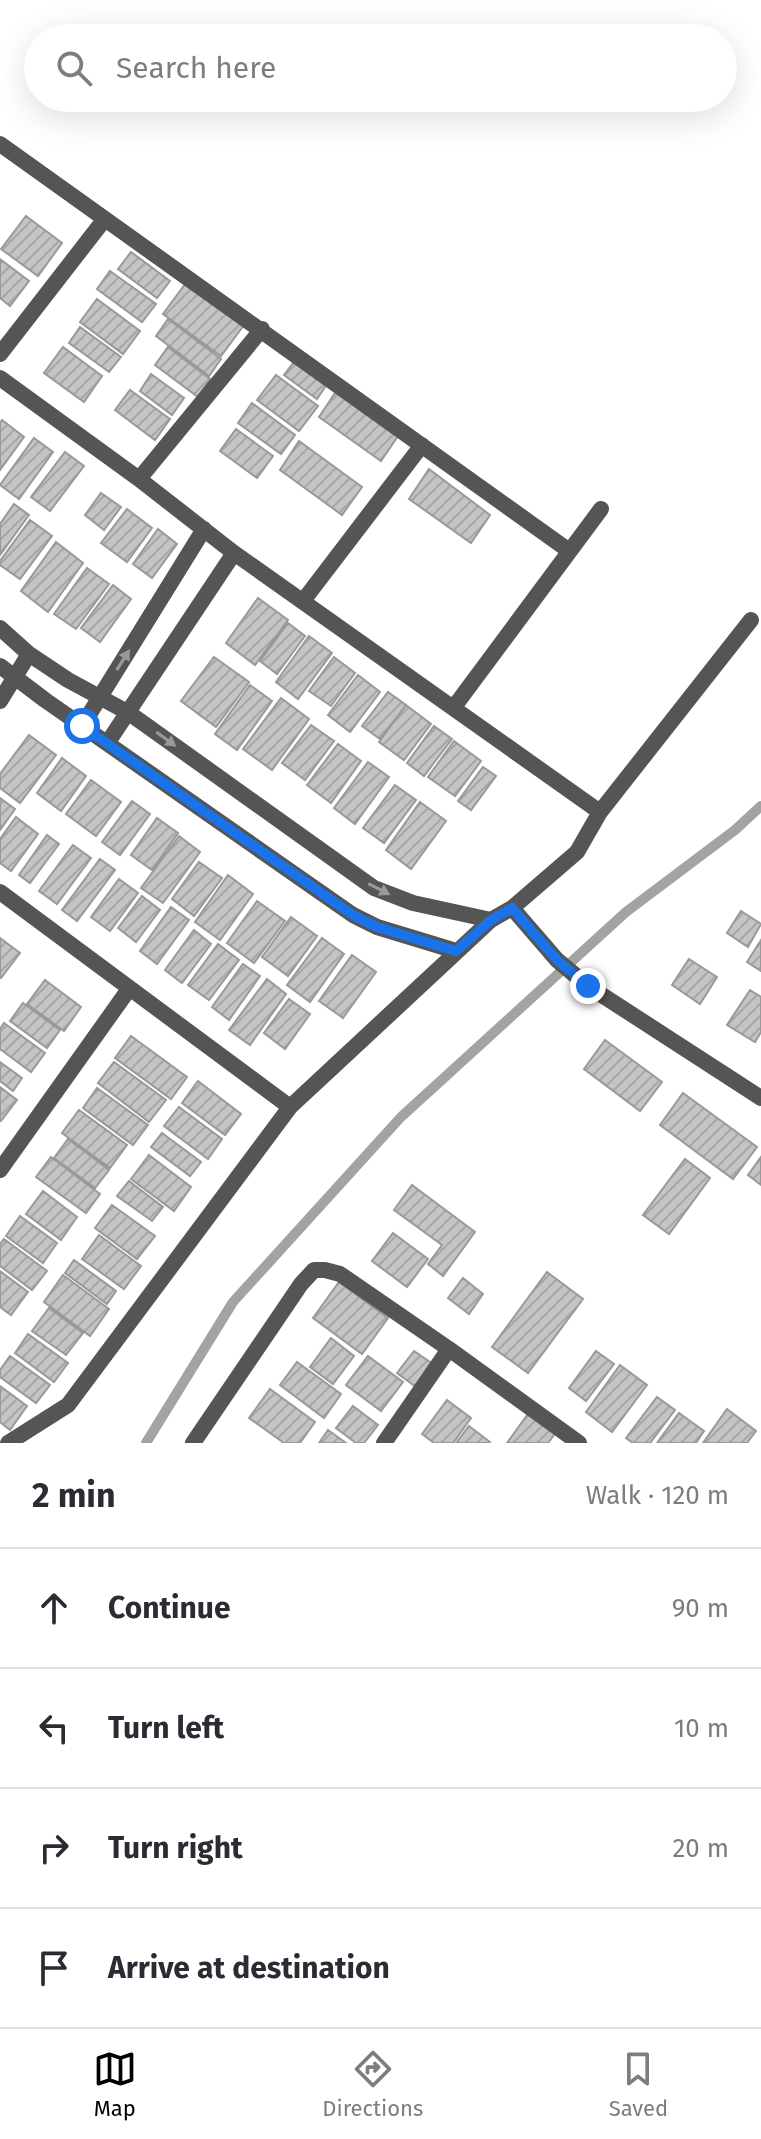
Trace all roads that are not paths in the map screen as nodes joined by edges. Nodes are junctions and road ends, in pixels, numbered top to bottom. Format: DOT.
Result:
graph roads {
  1 [pos="0,144"];
  2 [pos="104,220"];
  3 [pos="262,329"];
  4 [pos="0,354"];
  5 [pos="0,378"];
  6 [pos="422,445"];
  7 [pos="139,479"];
  8 [pos="601,509"];
  9 [pos="204,529"];
  10 [pos="568,550"];
  11 [pos="234,553"];
  12 [pos="303,601"];
  13 [pos="751,620"];
  14 [pos="0,628"];
  15 [pos="29,654"];
  16 [pos="0,666"];
  17 [pos="14,678"];
  18 [pos="100,697"];
  19 [pos="0,701"];
  20 [pos="454,707"];
  21 [pos="129,713"];
  22 [pos="82,726"];
  23 [pos="108,742"];
  24 [pos="600,812"];
  25 [pos="0,892"];
  26 [pos="512,908"];
  27 [pos="491,920"];
  28 [pos="456,951"];
  29 [pos="129,989"];
  30 [pos="761,1098"];
  31 [pos="290,1107"];
  32 [pos="0,1170"];
  33 [pos="449,1349"];
  34 [pos="571,1441"];
  35 [pos="8,1443"];
  36 [pos="193,1443"];
  37 [pos="384,1443"];
  1 -- 2 [label="street"];
  2 -- 3 [label="street"];
  2 -- 4 [label="street"];
  3 -- 6 [label="street"];
  3 -- 7 [label="street"];
  5 -- 7 [label="street"];
  6 -- 10 [label="street"];
  6 -- 12 [label="street"];
  7 -- 9 [label="street"];
  8 -- 10 [label="street"];
  9 -- 11 [label="street"];
  18 -- 9 [label="street, one-way"];
  10 -- 20 [label="street"];
  11 -- 12 [label="street"];
  11 -- 21 [label="street"];
  12 -- 20 [label="street"];
  13 -- 24 [label="street"];
  14 -- 15 [label="street"];
  15 -- 17 [label="street"];
  15 -- 18 [label="street"];
  16 -- 17 [label="street"];
  17 -- 19 [label="street"];
  17 -- 22 [label="street"];
  18 -- 21 [label="street"];
  18 -- 22 [label="street"];
  20 -- 24 [label="street"];
  21 -- 23 [label="street"];
  21 -- 27 [label="street, one-way"];
  22 -- 23 [label="street"];
  23 -- 28 [label="street"];
  24 -- 26 [label="street"];
  25 -- 29 [label="street"];
  26 -- 27 [label="street"];
  26 -- 30 [label="street"];
  27 -- 28 [label="street"];
  28 -- 31 [label="street"];
  29 -- 31 [label="street"];
  29 -- 32 [label="street"];
  31 -- 35 [label="street"];
  33 -- 34 [label="street"];
  33 -- 36 [label="street"];
  33 -- 37 [label="street"];
}
